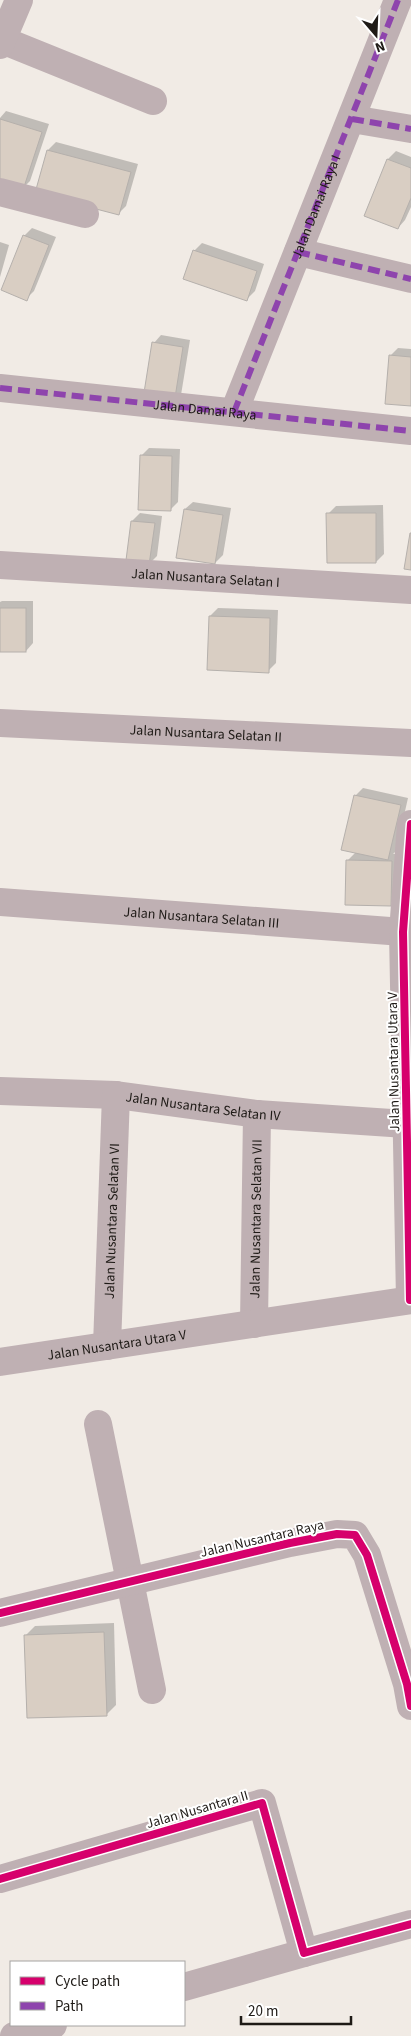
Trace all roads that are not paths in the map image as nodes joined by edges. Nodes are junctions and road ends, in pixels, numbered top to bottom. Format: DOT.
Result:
graph roads {
  1 [pos="19,0"];
  2 [pos="398,0"];
  3 [pos="1,43"];
  4 [pos="153,101"];
  5 [pos="352,119"];
  6 [pos="411,129"];
  7 [pos="0,192"];
  8 [pos="85,214"];
  9 [pos="298,252"];
  10 [pos="411,279"];
  11 [pos="0,388"];
  12 [pos="234,412"];
  13 [pos="411,431"];
  14 [pos="0,565"];
  15 [pos="411,590"];
  16 [pos="0,723"];
  17 [pos="411,743"];
  18 [pos="411,824"];
  19 [pos="0,902"];
  20 [pos="403,932"];
  21 [pos="0,1090"];
  22 [pos="116,1095"];
  23 [pos="257,1114"];
  24 [pos="406,1124"];
  25 [pos="410,1300"];
  26 [pos="254,1324"];
  27 [pos="107,1346"];
  28 [pos="0,1362"];
  29 [pos="98,1424"];
  30 [pos="130,1582"];
  31 [pos="0,1613"];
  32 [pos="152,1690"];
  33 [pos="409,1691"];
  34 [pos="0,1879"];
  35 [pos="411,1924"];
  36 [pos="304,1953"];
  37 [pos="185,1987"];
  38 [pos="49,2026"];
  39 [pos="14,2036"];
  1 -- 3 [label="street"];
  2 -- 5 [label="street, Jalan Damai Raya I"];
  3 -- 4 [label="street"];
  5 -- 6 [label="street"];
  5 -- 9 [label="street, Jalan Damai Raya I"];
  7 -- 8 [label="street"];
  9 -- 10 [label="street"];
  9 -- 12 [label="street, Jalan Damai Raya I"];
  11 -- 12 [label="street, Jalan Damai Raya"];
  12 -- 13 [label="street, Jalan Damai Raya"];
  14 -- 15 [label="street, Jalan Nusantara Selatan I"];
  16 -- 17 [label="street, Jalan Nusantara Selatan II"];
  18 -- 20 [label="street, Jalan Nusantara Utara V"];
  19 -- 20 [label="street, Jalan Nusantara Selatan III"];
  20 -- 24 [label="street, Jalan Nusantara Utara V"];
  21 -- 22 [label="street, Jalan Nusantara Selatan IV"];
  22 -- 23 [label="street, Jalan Nusantara Selatan IV"];
  22 -- 27 [label="street, Jalan Nusantara Selatan VI"];
  23 -- 24 [label="street, Jalan Nusantara Selatan IV"];
  23 -- 26 [label="street, Jalan Nusantara Selatan VII"];
  24 -- 25 [label="street, Jalan Nusantara Utara V"];
  25 -- 26 [label="street, Jalan Nusantara Utara V"];
  26 -- 27 [label="street, Jalan Nusantara Utara V"];
  27 -- 28 [label="street, Jalan Nusantara Utara V"];
  29 -- 30 [label="street"];
  30 -- 31 [label="street, Jalan Nusantara Raya"];
  30 -- 32 [label="street"];
  30 -- 33 [label="street, Jalan Nusantara Raya"];
  34 -- 36 [label="street, Jalan Nusantara II"];
  35 -- 36 [label="street"];
  36 -- 37 [label="street"];
  38 -- 39 [label="street"];
}
